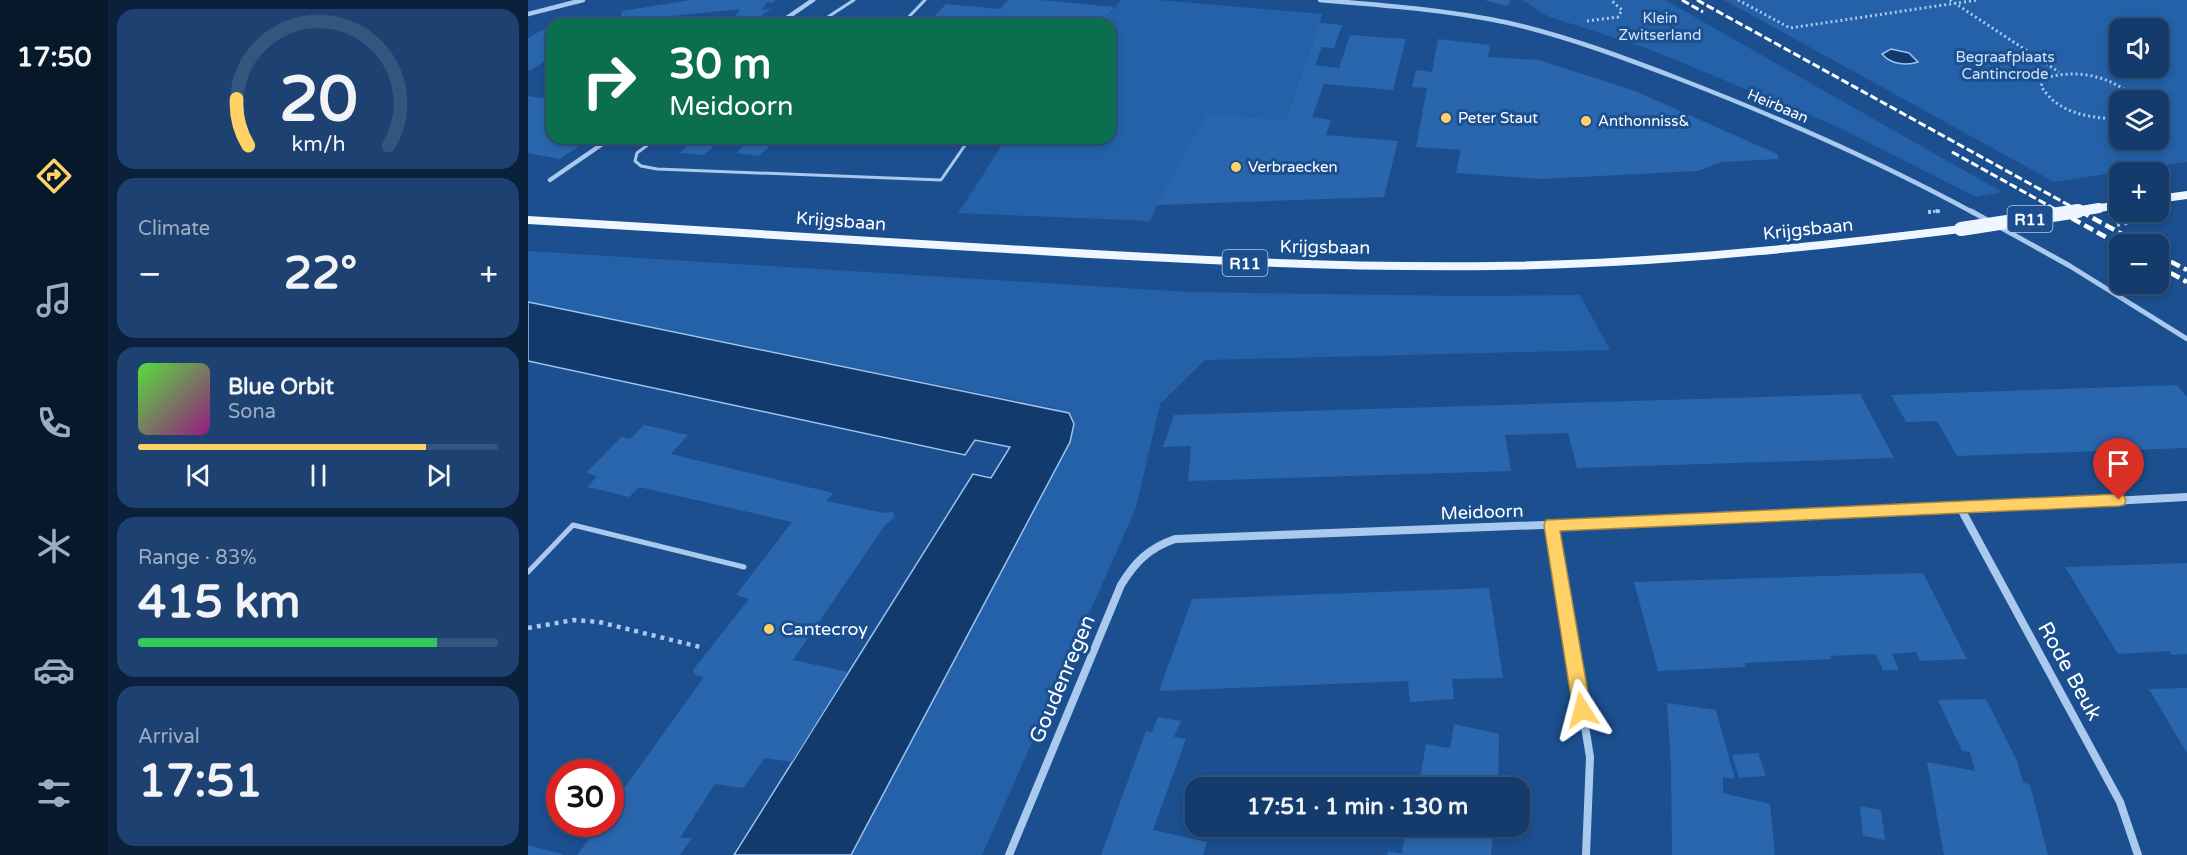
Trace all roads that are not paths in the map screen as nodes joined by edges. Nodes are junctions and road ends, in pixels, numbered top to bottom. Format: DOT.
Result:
graph roads {
  1 [pos="583,0"];
  2 [pos="813,0"];
  3 [pos="854,0"];
  4 [pos="925,0"];
  5 [pos="1320,0"];
  6 [pos="528,14"];
  7 [pos="787,18"];
  8 [pos="826,18"];
  9 [pos="908,18"];
  10 [pos="602,144"];
  11 [pos="649,144"];
  12 [pos="966,144"];
  13 [pos="550,180"];
  14 [pos="2187,195"];
  15 [pos="2169,197"];
  16 [pos="2109,207"];
  17 [pos="528,220"];
  18 [pos="2187,339"];
  19 [pos="2187,497"];
  20 [pos="1961,509"];
  21 [pos="1552,525"];
  22 [pos="1175,539"];
  23 [pos="744,567"];
  24 [pos="528,572"];
  25 [pos="1009,855"];
  26 [pos="1586,855"];
  27 [pos="2138,855"];
  1 -- 6 [label="street"];
  2 -- 7 [label="street"];
  3 -- 8 [label="lane"];
  4 -- 9 [label="lane"];
  5 -- 18 [label="street, Heirbaan"];
  10 -- 13 [label="street"];
  11 -- 12 [label="lane"];
  14 -- 15 [label="main road"];
  16 -- 17 [label="main road, Krijgsbaan / R11, bridge"];
  19 -- 20 [label="street, Meidoorn"];
  20 -- 21 [label="street, Meidoorn"];
  20 -- 27 [label="street, Rode Beuk"];
  21 -- 22 [label="street, Meidoorn"];
  21 -- 26 [label="street"];
  22 -- 25 [label="street, Goudenregen"];
  23 -- 24 [label="lane"];
}
